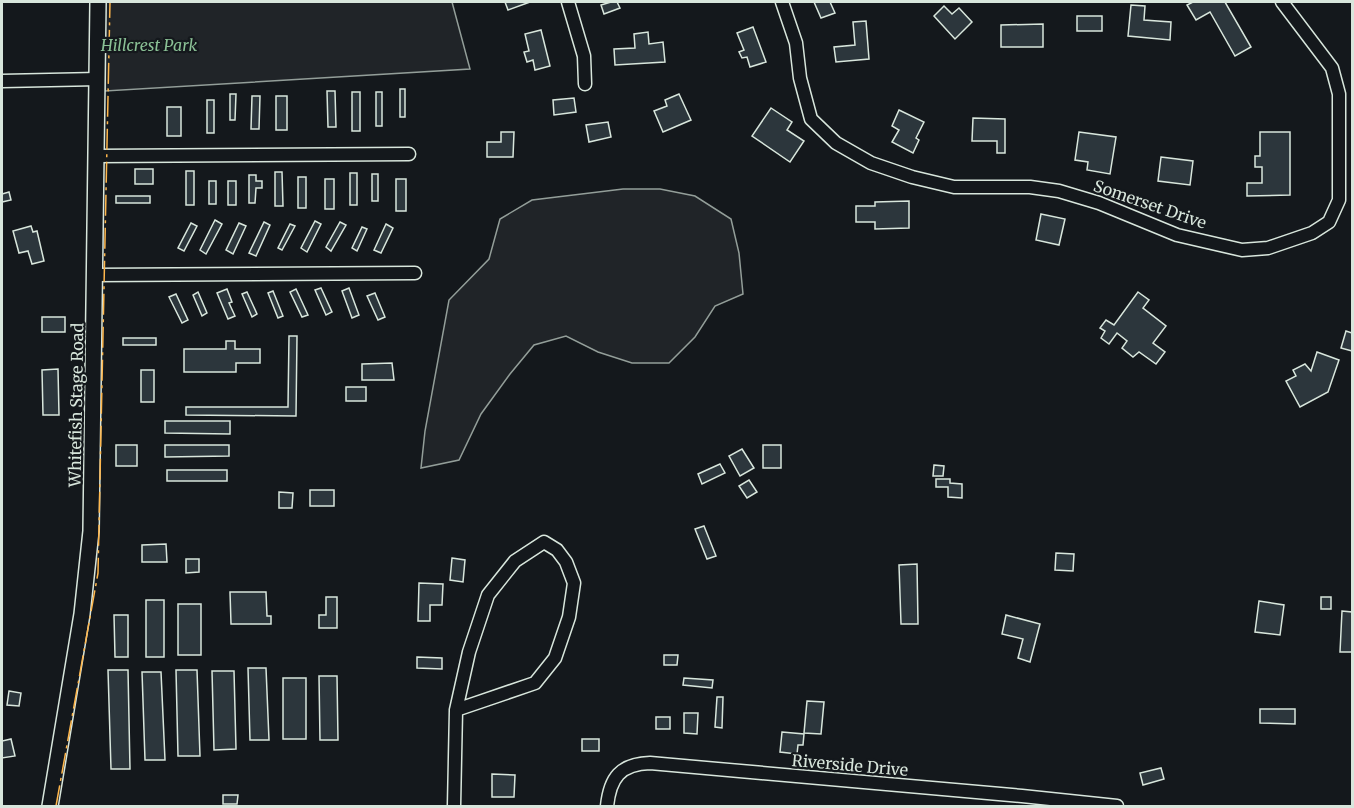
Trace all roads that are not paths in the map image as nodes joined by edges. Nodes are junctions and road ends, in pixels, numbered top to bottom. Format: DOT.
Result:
graph roads {
  1 [pos="98,2"];
  2 [pos="568,2"];
  3 [pos="782,2"];
  4 [pos="1282,2"];
  5 [pos="98,79"];
  6 [pos="2,81"];
  7 [pos="585,84"];
  8 [pos="409,154"];
  9 [pos="96,156"];
  10 [pos="415,273"];
  11 [pos="95,275"];
  12 [pos="456,710"];
  13 [pos="50,807"];
  14 [pos="454,807"];
  15 [pos="607,807"];
  16 [pos="1117,807"];
  1 -- 5 [label="main road, Whitefish Stage Road"];
  2 -- 7 [label="street"];
  3 -- 4 [label="street, Somerset Drive"];
  5 -- 6 [label="street"];
  5 -- 9 [label="main road, Whitefish Stage Road"];
  8 -- 9 [label="street"];
  9 -- 11 [label="main road, Whitefish Stage Road"];
  10 -- 11 [label="street"];
  11 -- 13 [label="main road, Whitefish Stage Road"];
  12 -- 12 [label="street"];
  12 -- 14 [label="street"];
  15 -- 16 [label="street, Riverside Drive"];
}
